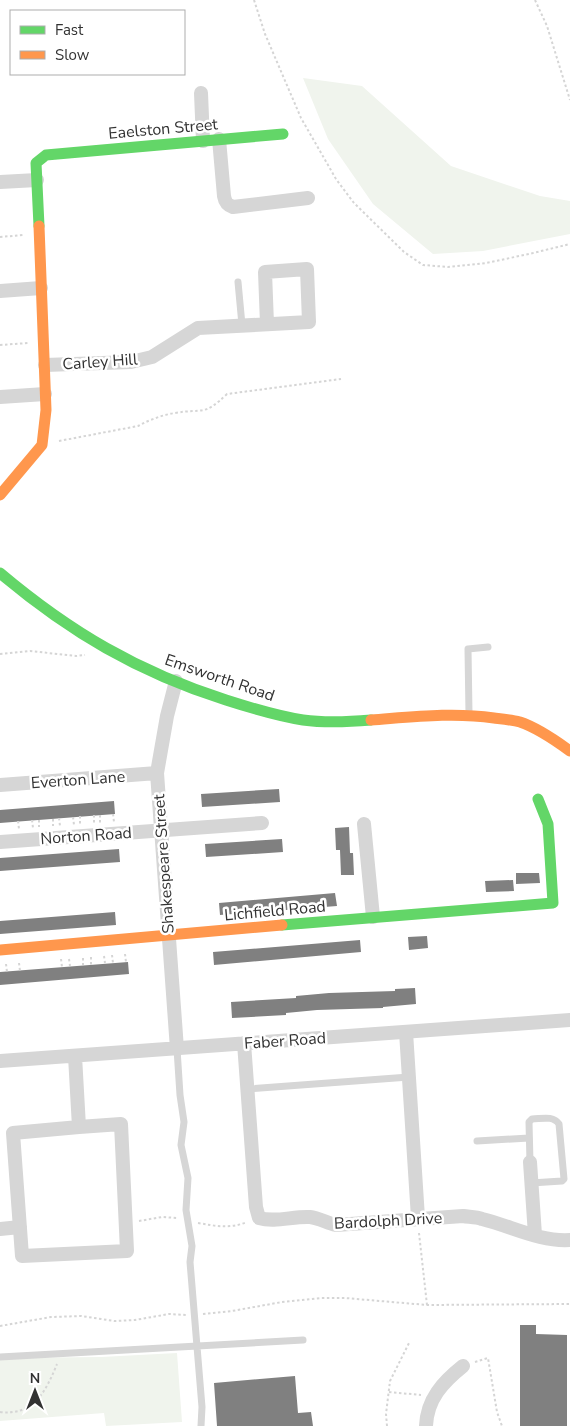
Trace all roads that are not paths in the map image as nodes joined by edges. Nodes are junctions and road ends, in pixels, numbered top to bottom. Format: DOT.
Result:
graph roads {
  1 [pos="201,93"];
  2 [pos="283,134"];
  3 [pos="219,139"];
  4 [pos="202,141"];
  5 [pos="37,180"];
  6 [pos="0,182"];
  7 [pos="308,198"];
  8 [pos="238,282"];
  9 [pos="41,288"];
  10 [pos="0,291"];
  11 [pos="267,324"];
  12 [pos="242,325"];
  13 [pos="45,365"];
  14 [pos="45,394"];
  15 [pos="0,396"];
  16 [pos="0,495"];
  17 [pos="0,573"];
  18 [pos="488,647"];
  19 [pos="176,681"];
  20 [pos="469,715"];
  21 [pos="570,751"];
  22 [pos="157,773"];
  23 [pos="0,785"];
  24 [pos="538,799"];
  25 [pos="262,823"];
  26 [pos="364,824"];
  27 [pos="160,830"];
  28 [pos="0,842"];
  29 [pos="373,917"];
  30 [pos="169,936"];
  31 [pos="0,950"];
  32 [pos="570,1020"];
  33 [pos="406,1032"];
  34 [pos="244,1043"];
  35 [pos="177,1048"];
  36 [pos="75,1056"];
  37 [pos="0,1061"];
  38 [pos="410,1076"];
  39 [pos="248,1089"];
  40 [pos="79,1127"];
  41 [pos="529,1138"];
  42 [pos="478,1141"];
  43 [pos="530,1162"];
  44 [pos="532,1183"];
  45 [pos="418,1218"];
  46 [pos="20,1227"];
  47 [pos="0,1229"];
  48 [pos="535,1235"];
  49 [pos="570,1240"];
  50 [pos="303,1340"];
  51 [pos="196,1346"];
  52 [pos="0,1357"];
  53 [pos="463,1366"];
  54 [pos="201,1426"];
  55 [pos="426,1426"];
  1 -- 4 [label="street"];
  2 -- 3 [label="street, Eaelston Street"];
  3 -- 4 [label="street, Eaelston Street"];
  3 -- 7 [label="street"];
  4 -- 5 [label="street, Eaelston Street"];
  5 -- 6 [label="street"];
  5 -- 9 [label="street"];
  8 -- 12 [label="lane"];
  9 -- 10 [label="street"];
  9 -- 13 [label="street"];
  11 -- 11 [label="street, Carley Hill"];
  11 -- 12 [label="street, Carley Hill"];
  12 -- 13 [label="street, Carley Hill"];
  13 -- 14 [label="street"];
  14 -- 15 [label="street"];
  14 -- 16 [label="street"];
  17 -- 19 [label="street, Emsworth Road"];
  18 -- 20 [label="lane"];
  19 -- 20 [label="street, Emsworth Road"];
  19 -- 22 [label="street, Shakespeare Street"];
  20 -- 21 [label="street, Emsworth Road"];
  22 -- 23 [label="street, Everton Lane"];
  22 -- 27 [label="street, Shakespeare Street"];
  24 -- 29 [label="street, Lichfield Road"];
  25 -- 27 [label="street, Norton Road"];
  26 -- 29 [label="street"];
  27 -- 28 [label="street, Norton Road"];
  27 -- 30 [label="street, Shakespeare Street"];
  29 -- 30 [label="street, Lichfield Road"];
  30 -- 31 [label="street, Lichfield Road"];
  30 -- 35 [label="street, Shakespeare Street"];
  32 -- 33 [label="street, Faber Road"];
  33 -- 34 [label="street, Faber Road"];
  33 -- 38 [label="street"];
  34 -- 35 [label="street, Faber Road"];
  34 -- 39 [label="street, Bardolph Drive"];
  35 -- 36 [label="street, Faber Road"];
  35 -- 51 [label="lane"];
  36 -- 37 [label="street, Faber Road"];
  36 -- 40 [label="street"];
  38 -- 39 [label="lane"];
  38 -- 45 [label="street"];
  39 -- 45 [label="street, Bardolph Drive"];
  40 -- 46 [label="street"];
  40 -- 46 [label="street"];
  41 -- 42 [label="lane"];
  41 -- 43 [label="lane"];
  41 -- 44 [label="lane"];
  43 -- 44 [label="street"];
  44 -- 48 [label="street"];
  45 -- 48 [label="street, Bardolph Drive"];
  46 -- 47 [label="street"];
  48 -- 49 [label="street, Bardolph Drive"];
  50 -- 51 [label="lane"];
  51 -- 52 [label="lane"];
  51 -- 54 [label="lane"];
  53 -- 55 [label="street"];
}
